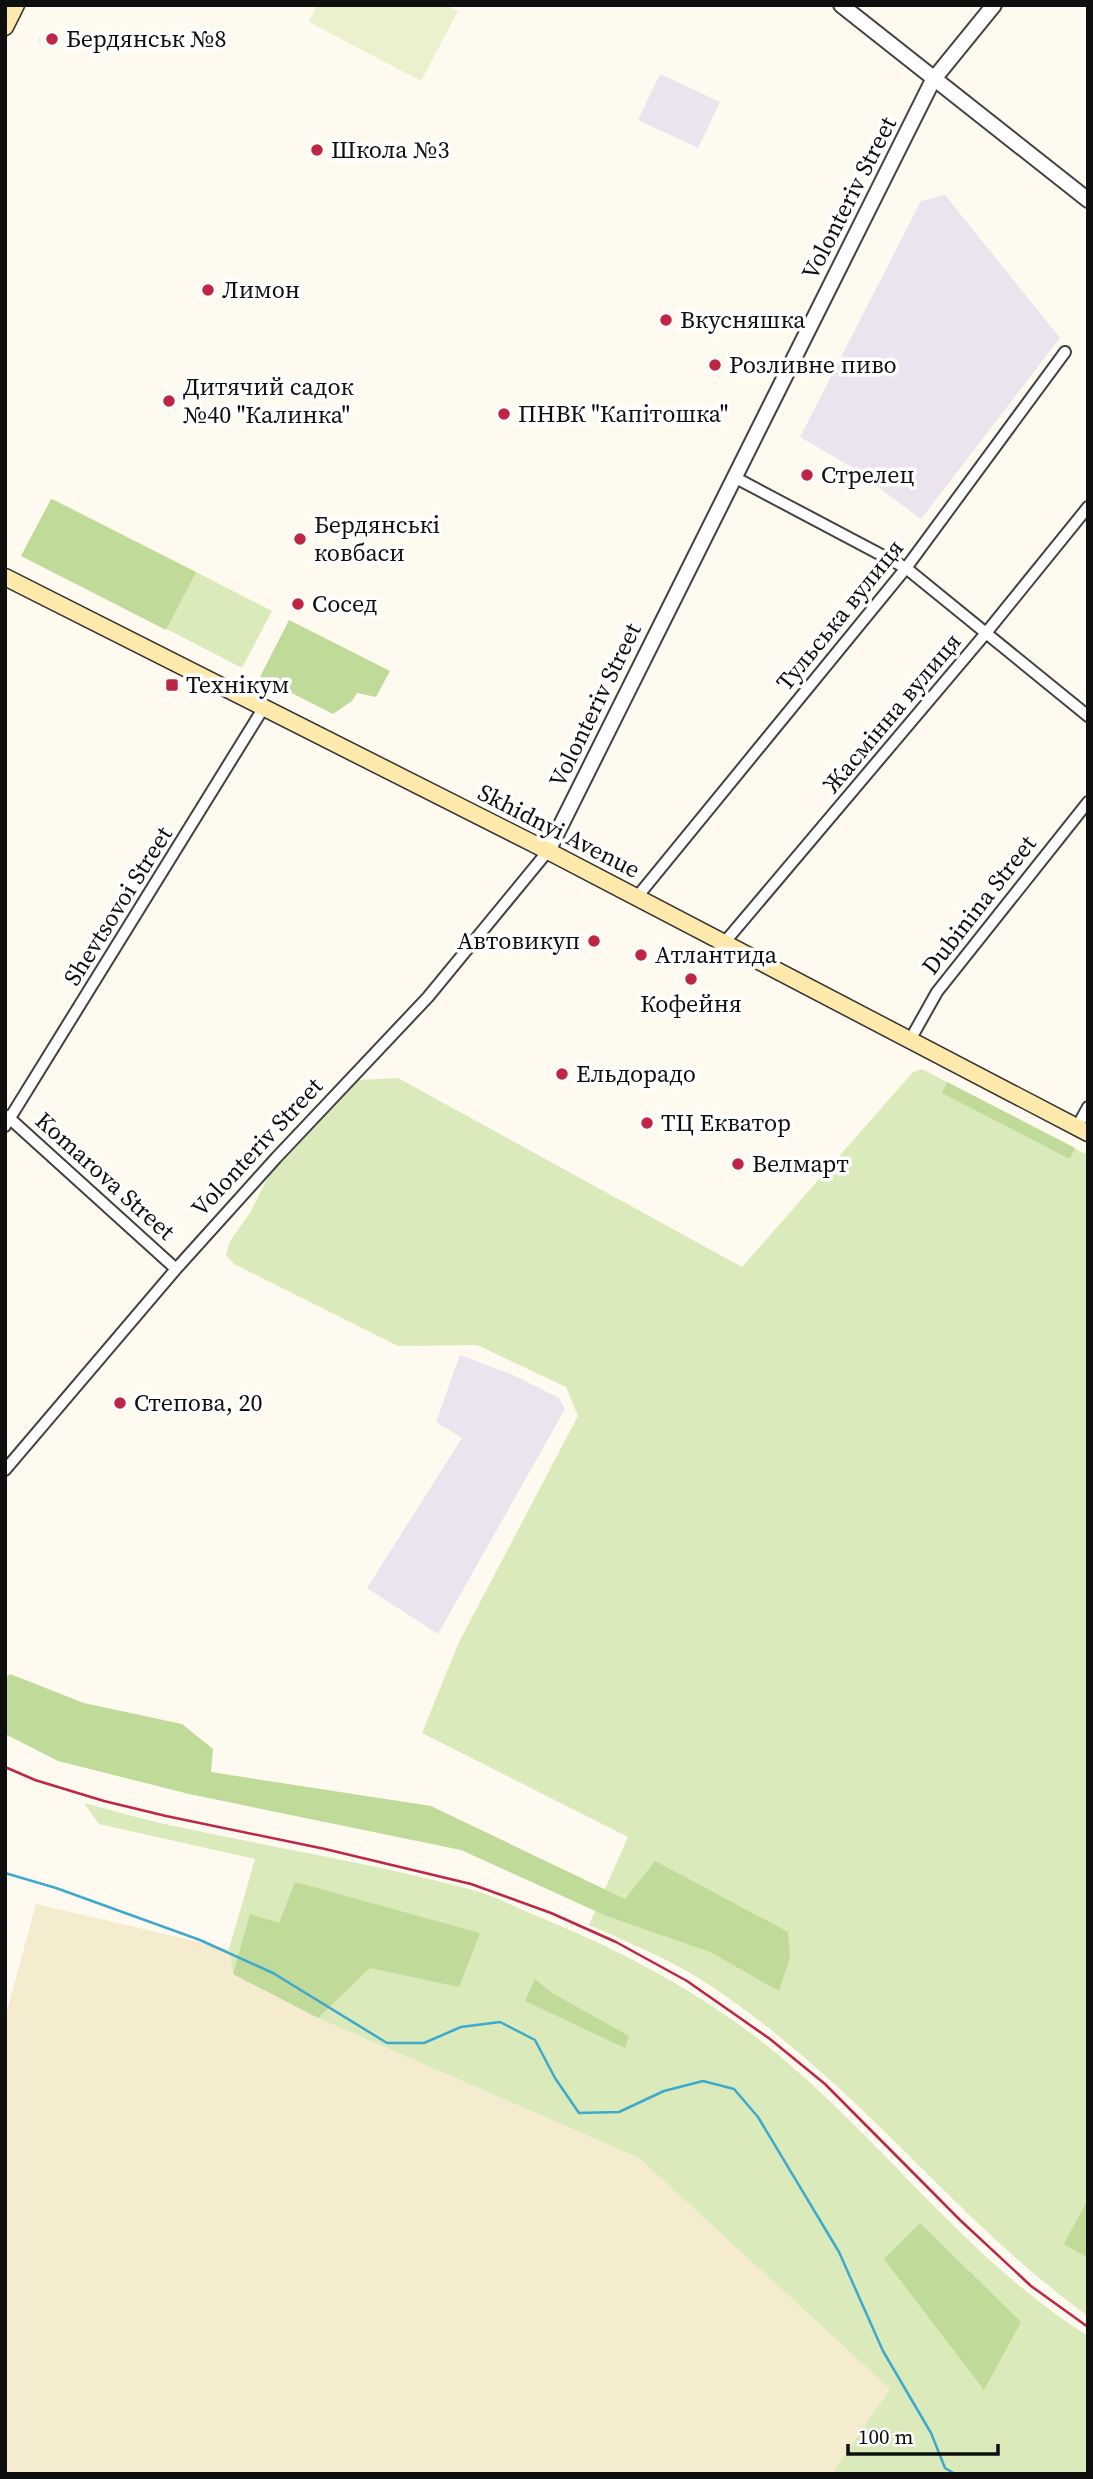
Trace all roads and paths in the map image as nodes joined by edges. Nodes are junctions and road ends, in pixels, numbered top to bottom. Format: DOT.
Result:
graph roads {
  1 [pos="16,5"];
  2 [pos="841,5"];
  3 [pos="994,5"];
  4 [pos="5,27"];
  5 [pos="933,80"];
  6 [pos="1088,200"];
  7 [pos="1065,352"];
  8 [pos="734,477"];
  9 [pos="1088,507"];
  10 [pos="906,568"];
  11 [pos="5,577"];
  12 [pos="986,633"];
  13 [pos="264,707"];
  14 [pos="1088,716"];
  15 [pos="1088,802"];
  16 [pos="548,851"];
  17 [pos="637,897"];
  18 [pos="724,943"];
  19 [pos="910,1040"];
  20 [pos="1088,1107"];
  21 [pos="7,1120"];
  22 [pos="1082,1130"];
  23 [pos="176,1269"];
  24 [pos="5,1470"];
  1 -- 4 [label="main road"];
  2 -- 5 [label="street"];
  3 -- 5 [label="street, Volonteriv Street"];
  5 -- 6 [label="street"];
  5 -- 8 [label="street, Volonteriv Street"];
  7 -- 10 [label="street, Тульська вулиця"];
  8 -- 10 [label="street"];
  8 -- 16 [label="street, Volonteriv Street"];
  9 -- 12 [label="street, Жасмінна вулиця"];
  10 -- 12 [label="street"];
  10 -- 17 [label="street, Тульська вулиця"];
  11 -- 13 [label="main road, Skhidnyi Avenue"];
  12 -- 14 [label="street"];
  12 -- 18 [label="street, Жасмінна вулиця"];
  13 -- 16 [label="main road, Skhidnyi Avenue"];
  13 -- 21 [label="street, Shevtsovoi Street"];
  15 -- 19 [label="street, Dubinina Street"];
  16 -- 17 [label="main road, Skhidnyi Avenue"];
  16 -- 23 [label="street, Volonteriv Street"];
  17 -- 18 [label="main road, Skhidnyi Avenue"];
  18 -- 19 [label="main road, Skhidnyi Avenue"];
  19 -- 22 [label="main road, Skhidnyi Avenue"];
  20 -- 22 [label="street"];
  21 -- 23 [label="street, Komarova Street"];
  23 -- 24 [label="street, Volonteriv Street"];
}
